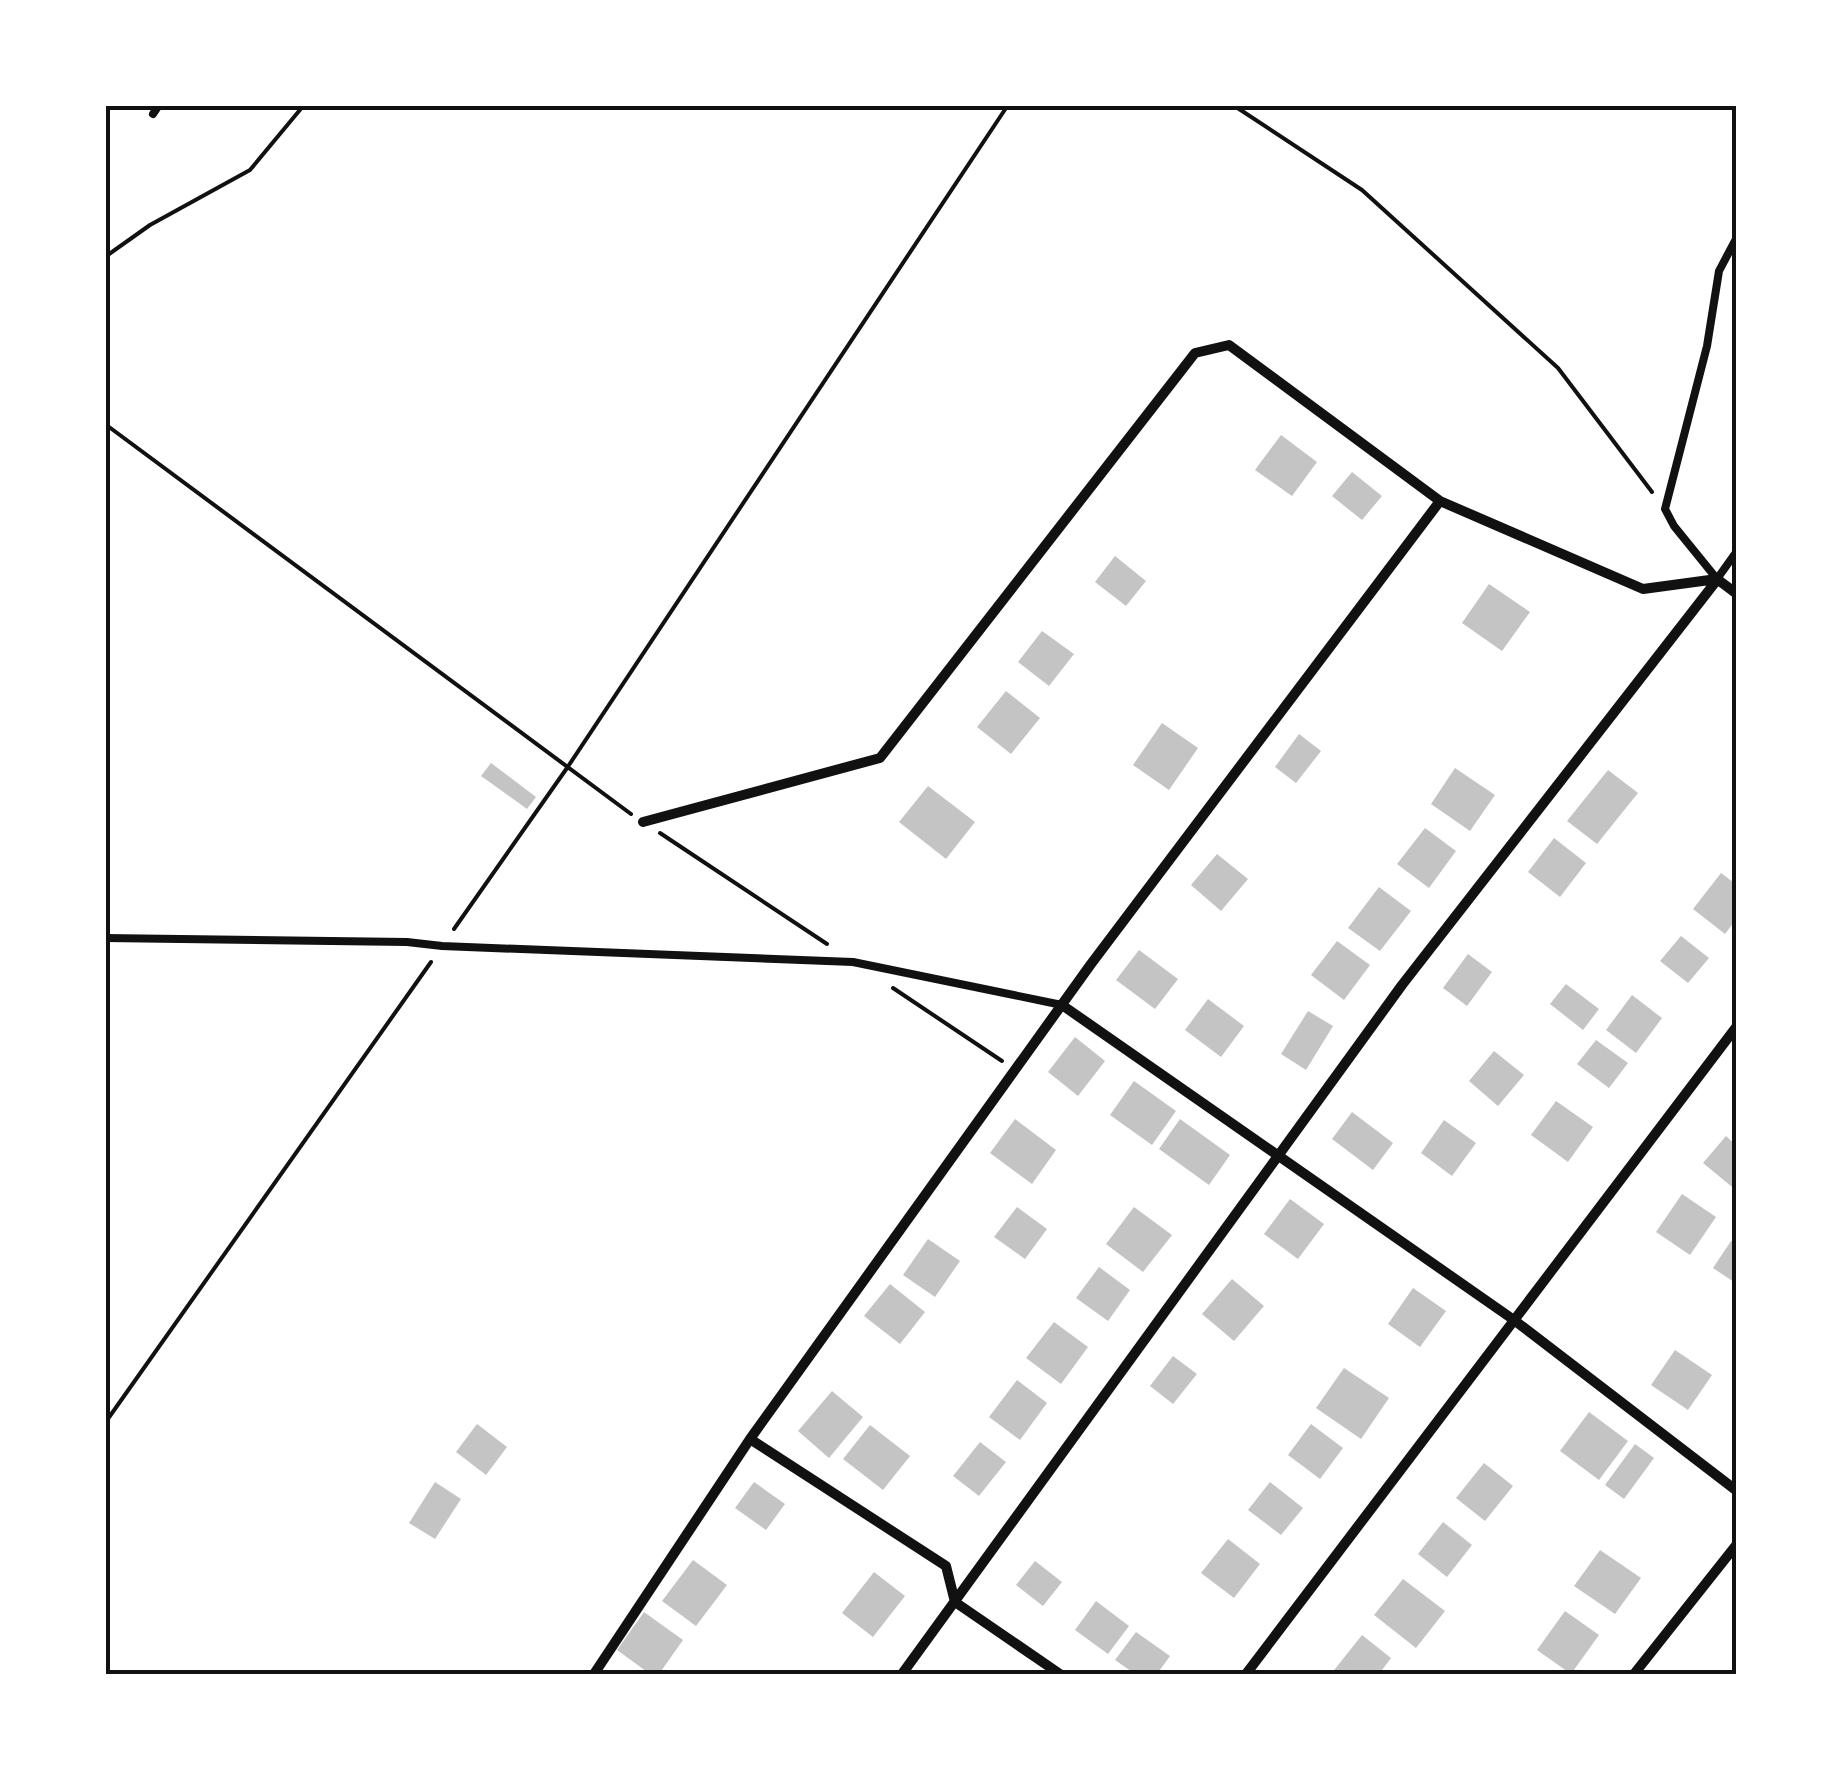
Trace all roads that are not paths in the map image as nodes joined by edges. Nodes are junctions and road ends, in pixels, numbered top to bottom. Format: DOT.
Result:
graph roads {
  1 [pos="159,105"];
  2 [pos="153,114"];
  3 [pos="1737,237"];
  4 [pos="1440,500"];
  5 [pos="1737,551"];
  6 [pos="1717,579"];
  7 [pos="1737,594"];
  8 [pos="643,822"];
  9 [pos="105,938"];
  10 [pos="1062,1004"];
  11 [pos="1737,1026"];
  12 [pos="1280,1154"];
  13 [pos="1514,1320"];
  14 [pos="750,1440"];
  15 [pos="1737,1492"];
  16 [pos="1737,1544"];
  17 [pos="955,1602"];
  18 [pos="594,1674"];
  19 [pos="902,1674"];
  20 [pos="1060,1674"];
  21 [pos="1246,1674"];
  22 [pos="1634,1674"];
  1 -- 2 [label="lane"];
  3 -- 6 [label="lane"];
  4 -- 6 [label="street"];
  4 -- 8 [label="street"];
  4 -- 10 [label="street"];
  5 -- 6 [label="lane"];
  6 -- 7 [label="street"];
  6 -- 12 [label="street"];
  9 -- 10 [label="lane"];
  10 -- 12 [label="street"];
  10 -- 14 [label="street"];
  11 -- 13 [label="street"];
  12 -- 13 [label="street"];
  12 -- 17 [label="street"];
  13 -- 15 [label="street"];
  13 -- 21 [label="street"];
  14 -- 17 [label="street"];
  14 -- 18 [label="street"];
  16 -- 22 [label="street"];
  17 -- 19 [label="street"];
  17 -- 20 [label="street"];
}
